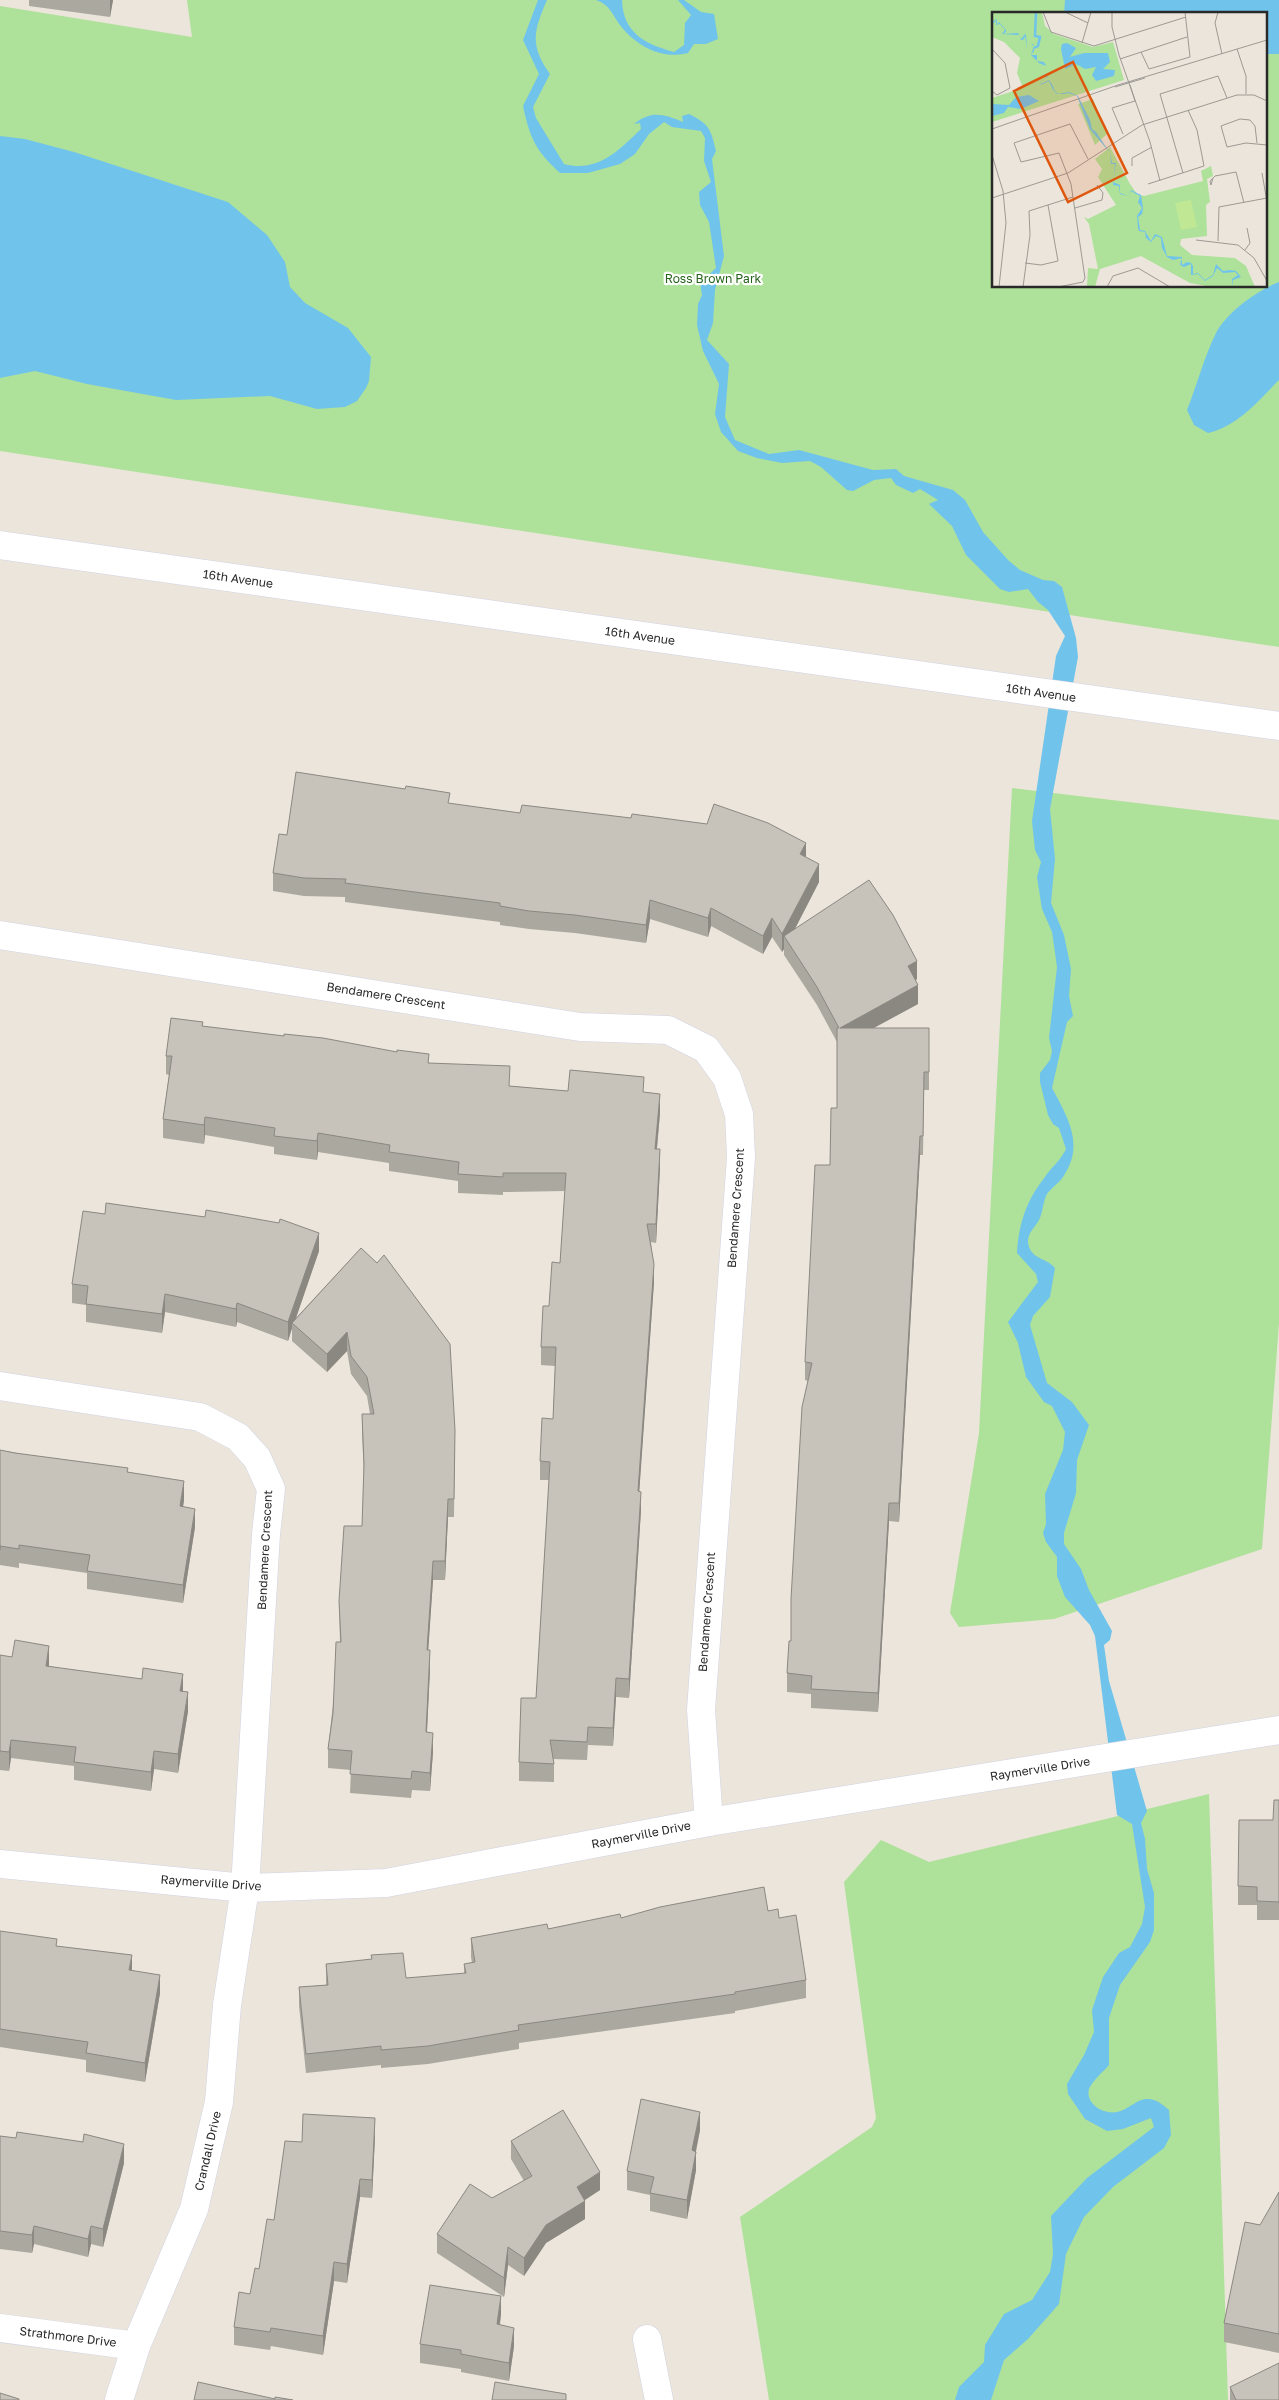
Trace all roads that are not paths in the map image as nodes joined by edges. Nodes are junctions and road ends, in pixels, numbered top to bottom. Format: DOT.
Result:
graph roads {
  1 [pos="0,545"];
  2 [pos="1279,726"];
  3 [pos="0,935"];
  4 [pos="0,1386"];
  5 [pos="1279,1730"];
  6 [pos="709,1822"];
  7 [pos="0,1864"];
  8 [pos="245,1888"];
  9 [pos="0,2328"];
  10 [pos="647,2339"];
  11 [pos="136,2346"];
  12 [pos="119,2400"];
  13 [pos="659,2400"];
  1 -- 2 [label="street, 16th Avenue"];
  3 -- 6 [label="street, Bendamere Crescent"];
  4 -- 8 [label="street, Bendamere Crescent"];
  5 -- 6 [label="street, Raymerville Drive"];
  6 -- 8 [label="street, Raymerville Drive"];
  7 -- 8 [label="street, Raymerville Drive"];
  8 -- 11 [label="street, Crandall Drive"];
  9 -- 11 [label="street, Strathmore Drive"];
  10 -- 13 [label="street"];
  11 -- 12 [label="street, Crandall Drive"];
}
